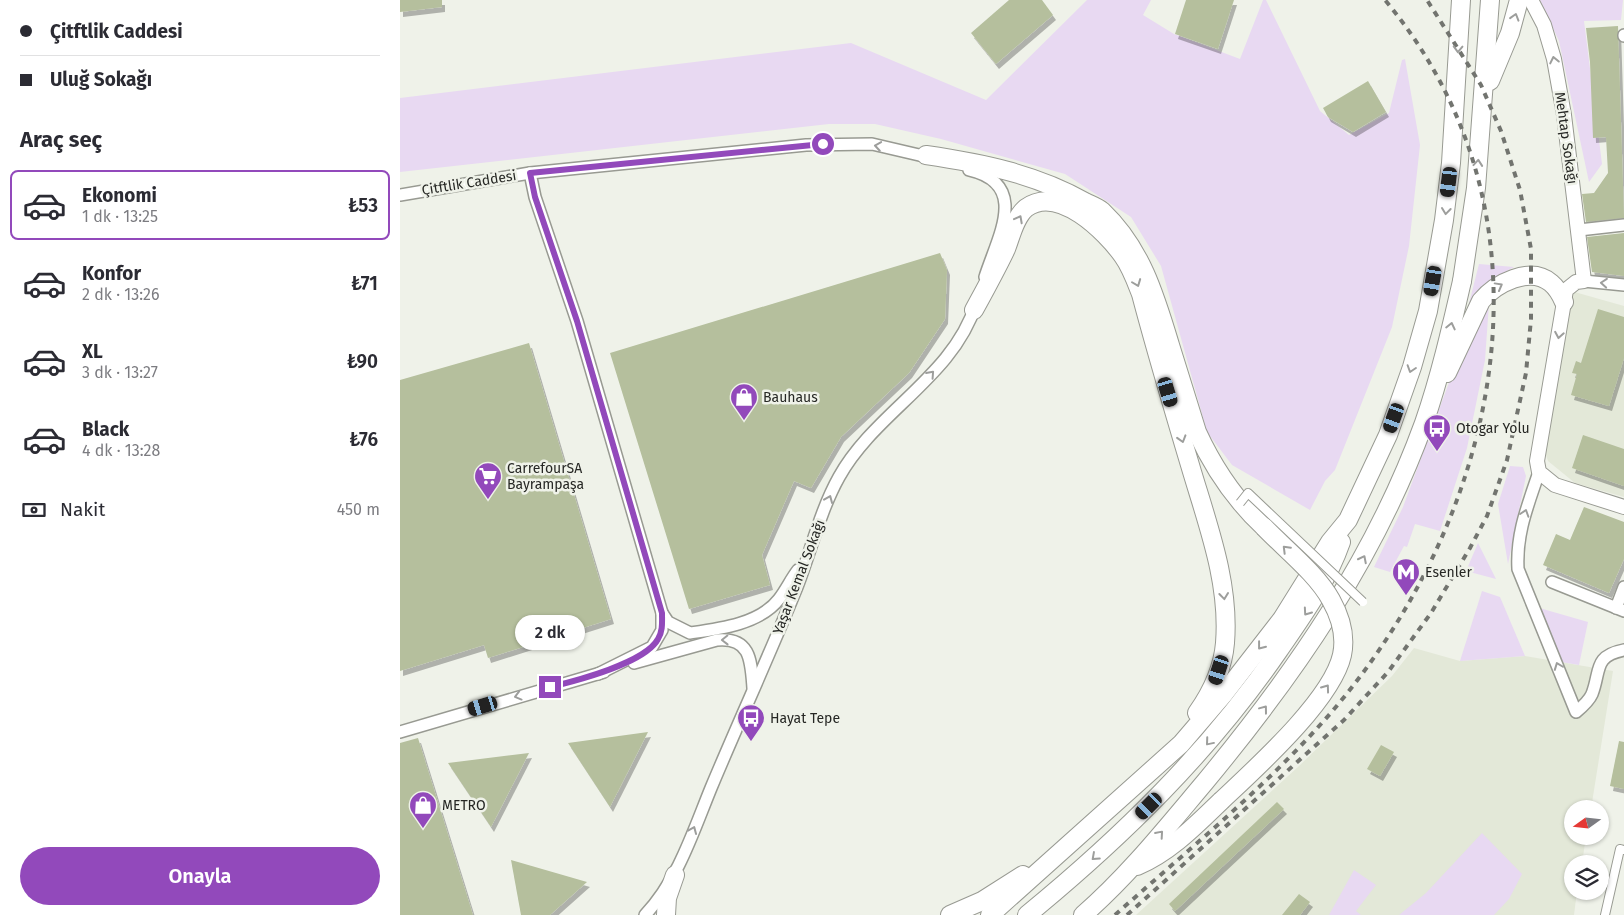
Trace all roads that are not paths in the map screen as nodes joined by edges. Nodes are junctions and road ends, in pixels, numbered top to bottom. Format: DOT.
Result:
graph roads {
  1 [pos="1461,0"];
  2 [pos="1519,0"];
  3 [pos="1531,0"];
  4 [pos="1489,5"];
  5 [pos="1483,113"];
  6 [pos="926,155"];
  7 [pos="530,173"];
  8 [pos="400,195"];
  9 [pos="1098,217"];
  10 [pos="1624,225"];
  11 [pos="1578,230"];
  12 [pos="1584,281"];
  13 [pos="1624,285"];
  14 [pos="1564,302"];
  15 [pos="974,310"];
  16 [pos="1164,352"];
  17 [pos="1430,402"];
  18 [pos="1539,472"];
  19 [pos="1240,503"];
  20 [pos="1624,506"];
  21 [pos="1348,520"];
  22 [pos="809,556"];
  23 [pos="1552,582"];
  24 [pos="1624,587"];
  25 [pos="1363,602"];
  26 [pos="1620,609"];
  27 [pos="662,613"];
  28 [pos="1624,650"];
  29 [pos="598,674"];
  30 [pos="753,690"];
  31 [pos="400,732"];
  32 [pos="1163,760"];
  33 [pos="1066,848"];
  34 [pos="1624,850"];
  35 [pos="1128,871"];
  36 [pos="675,875"];
  37 [pos="1017,891"];
  38 [pos="645,915"];
  39 [pos="666,915"];
  40 [pos="950,915"];
  41 [pos="982,915"];
  42 [pos="990,915"];
  43 [pos="1027,915"];
  44 [pos="1083,915"];
  45 [pos="1605,915"];
  1 -- 21 [label="main road, one-way"];
  5 -- 2 [label="main road, one-way"];
  11 -- 3 [label="street, Mehtap Sokağı, one-way"];
  4 -- 5 [label="main road"];
  17 -- 5 [label="main road, one-way"];
  6 -- 7 [label="street, Çitftlik Caddesi, one-way"];
  6 -- 9 [label="main road"];
  6 -- 15 [label="street, Çitftlik Caddesi"];
  7 -- 8 [label="street, Çitftlik Caddesi"];
  7 -- 27 [label="street"];
  15 -- 9 [label="main road, one-way"];
  9 -- 16 [label="main road"];
  10 -- 11 [label="street"];
  11 -- 12 [label="street, Mehtap Sokağı"];
  13 -- 12 [label="street, one-way"];
  12 -- 14 [label="street"];
  17 -- 14 [label="main road, one-way"];
  14 -- 18 [label="street, one-way"];
  22 -- 15 [label="street, Yaşar Kemal Sokağı, one-way"];
  16 -- 19 [label="main road"];
  16 -- 32 [label="main road, one-way"];
  35 -- 17 [label="main road, one-way"];
  18 -- 20 [label="street"];
  28 -- 18 [label="street, one-way"];
  19 -- 25 [label="street, bridge"];
  35 -- 19 [label="main road, one-way, bridge"];
  21 -- 32 [label="main road, one-way"];
  21 -- 43 [label="main road, one-way"];
  22 -- 27 [label="street"];
  22 -- 30 [label="street, Yaşar Kemal Sokağı"];
  23 -- 26 [label="street"];
  24 -- 26 [label="street"];
  27 -- 29 [label="street"];
  30 -- 29 [label="street, one-way"];
  29 -- 31 [label="street, one-way"];
  36 -- 30 [label="street, Yaşar Kemal Sokağı, one-way"];
  32 -- 33 [label="main road"];
  33 -- 37 [label="main road"];
  33 -- 40 [label="main road"];
  34 -- 45 [label="street"];
  35 -- 44 [label="main road"];
  36 -- 38 [label="street"];
  36 -- 39 [label="main road"];
  37 -- 41 [label="main road"];
  37 -- 42 [label="main road"];
}
